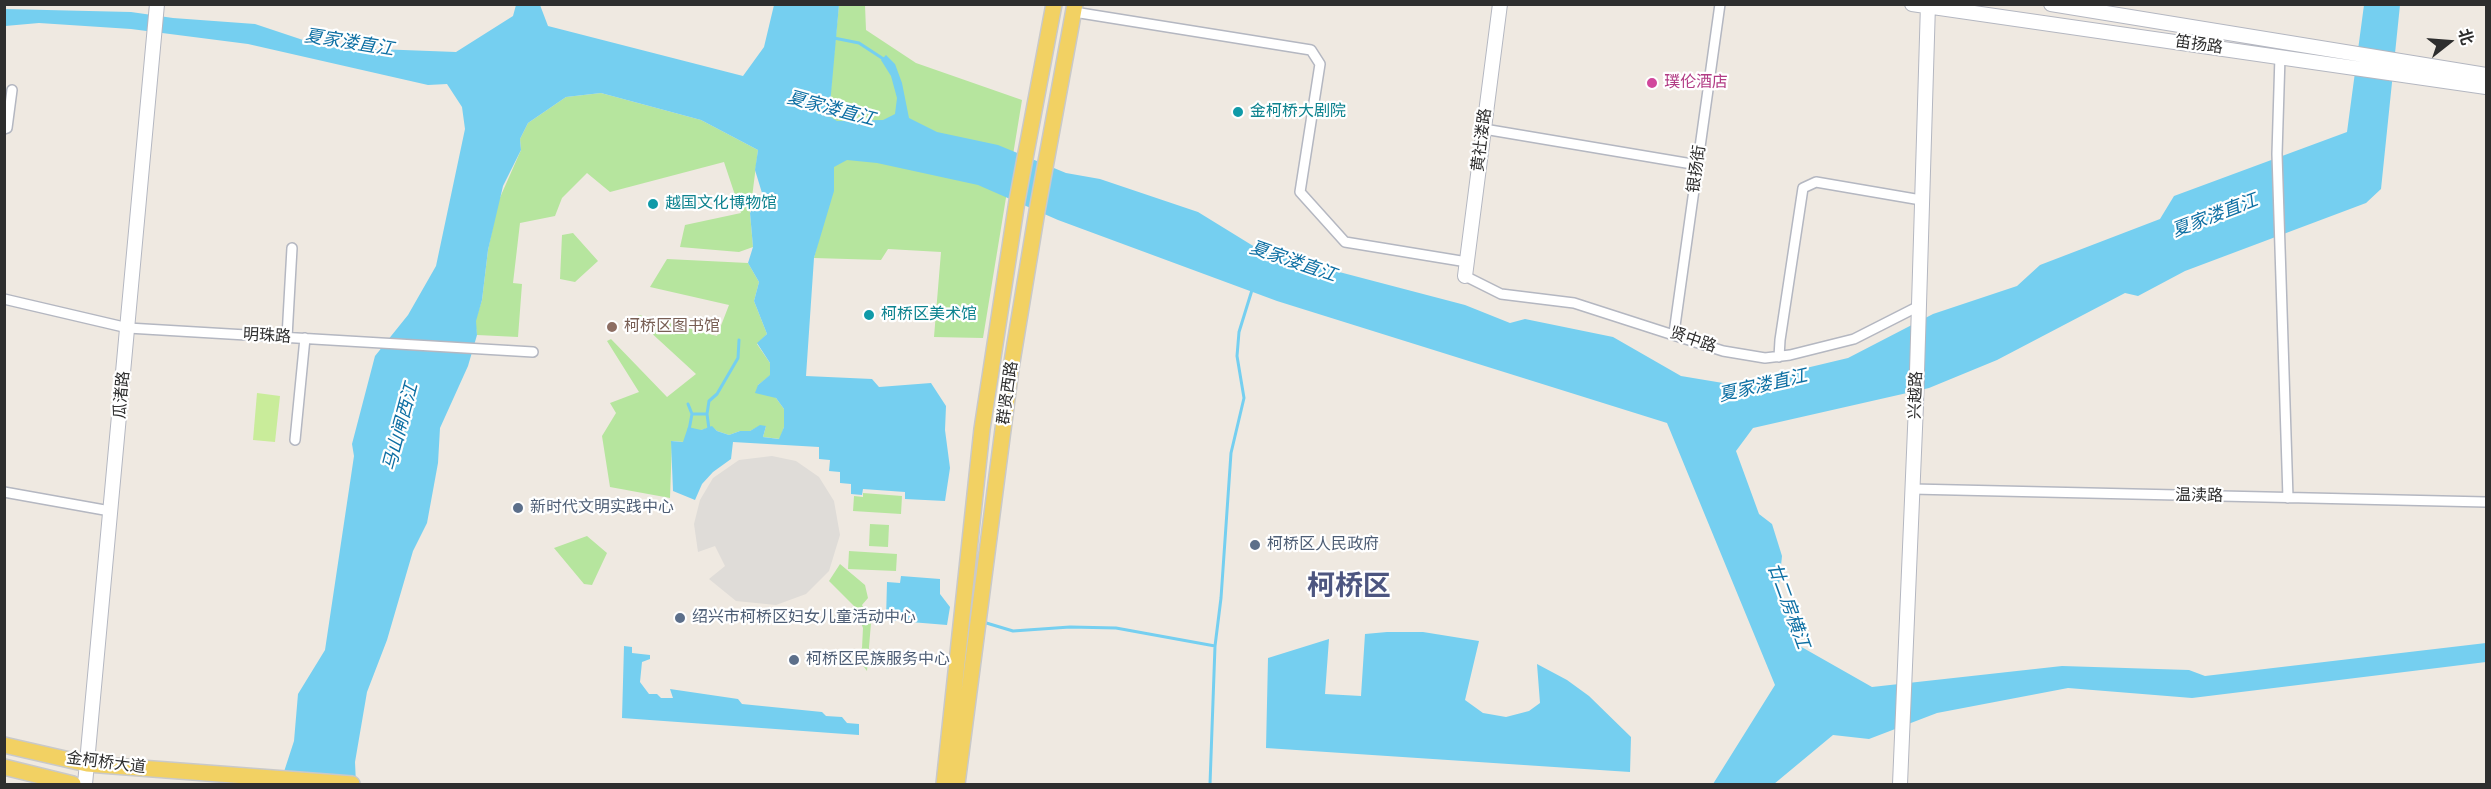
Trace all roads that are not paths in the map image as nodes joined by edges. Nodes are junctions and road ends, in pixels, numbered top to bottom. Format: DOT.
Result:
graph roads {
  1 [pos="1054,4"];
  2 [pos="1500,4"];
  3 [pos="1720,4"];
  4 [pos="1912,4"];
  5 [pos="2051,4"];
  6 [pos="157,6"];
  7 [pos="1928,6"];
  8 [pos="1075,8"];
  9 [pos="2280,56"];
  10 [pos="2354,61"];
  11 [pos="2411,70"];
  12 [pos="2487,75"];
  13 [pos="2487,87"];
  14 [pos="12,90"];
  15 [pos="4,129"];
  16 [pos="1484,129"];
  17 [pos="1698,165"];
  18 [pos="1921,200"];
  19 [pos="292,248"];
  20 [pos="1466,269"];
  21 [pos="4,299"];
  22 [pos="1919,310"];
  23 [pos="128,328"];
  24 [pos="1674,333"];
  25 [pos="287,337"];
  26 [pos="305,338"];
  27 [pos="533,352"];
  28 [pos="1779,357"];
  29 [pos="295,440"];
  30 [pos="1912,489"];
  31 [pos="4,492"];
  32 [pos="2288,498"];
  33 [pos="2487,502"];
  34 [pos="111,511"];
  35 [pos="4,745"];
  36 [pos="87,764"];
  37 [pos="4,767"];
  38 [pos="73,784"];
  39 [pos="85,784"];
  40 [pos="352,784"];
  41 [pos="944,784"];
  42 [pos="957,784"];
  43 [pos="1900,784"];
  1 -- 41 [label="main road, 群贤西路"];
  2 -- 16 [label="street, 黄社溇路"];
  3 -- 17 [label="street, 银扬街"];
  4 -- 7 [label="street, 笛扬路"];
  5 -- 10 [label="street, 笛扬路"];
  6 -- 23 [label="street, 瓜渚路"];
  7 -- 9 [label="street, 笛扬路"];
  7 -- 18 [label="street, 兴越路"];
  8 -- 20 [label="street, 贤中路"];
  8 -- 42 [label="main road, 群贤西路"];
  9 -- 10 [label="street, 笛扬路"];
  9 -- 32 [label="street"];
  10 -- 11 [label="street, 笛扬路"];
  11 -- 12 [label="street, 笛扬路"];
  11 -- 13 [label="street, 笛扬路"];
  14 -- 15 [label="street"];
  16 -- 17 [label="street"];
  16 -- 20 [label="street, 黄社溇路"];
  17 -- 24 [label="street, 银扬街"];
  18 -- 22 [label="street, 兴越路"];
  18 -- 28 [label="street"];
  19 -- 25 [label="street"];
  20 -- 24 [label="street, 贤中路"];
  21 -- 23 [label="street, 明珠路"];
  22 -- 28 [label="street, 贤中路"];
  22 -- 30 [label="street, 兴越路"];
  23 -- 25 [label="street, 明珠路"];
  23 -- 34 [label="street, 瓜渚路"];
  24 -- 28 [label="street, 贤中路"];
  25 -- 26 [label="street, 明珠路"];
  26 -- 27 [label="street, 明珠路"];
  26 -- 29 [label="street"];
  30 -- 32 [label="street, 温渎路"];
  30 -- 43 [label="street, 兴越路"];
  31 -- 34 [label="street"];
  32 -- 33 [label="street, 温渎路"];
  34 -- 36 [label="street, 瓜渚路"];
  35 -- 36 [label="main road, 金柯桥大道"];
  36 -- 39 [label="street, 瓜渚路"];
  36 -- 40 [label="main road, 金柯桥大道"];
  37 -- 38 [label="main road, 金柯桥大道"];
}
